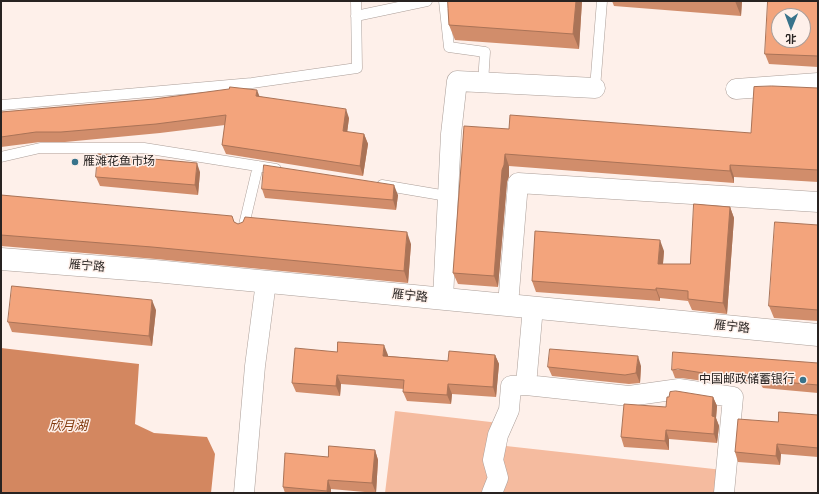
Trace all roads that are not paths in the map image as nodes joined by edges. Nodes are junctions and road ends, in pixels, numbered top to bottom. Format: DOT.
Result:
graph roads {
  1 [pos="356,1"];
  2 [pos="427,1"];
  3 [pos="444,1"];
  4 [pos="602,1"];
  5 [pos="356,16"];
  6 [pos="483,83"];
  7 [pos="818,83"];
  8 [pos="595,88"];
  9 [pos="736,89"];
  10 [pos="2,105"];
  11 [pos="1,157"];
  12 [pos="258,166"];
  13 [pos="288,170"];
  14 [pos="372,184"];
  15 [pos="448,196"];
  16 [pos="818,202"];
  17 [pos="243,229"];
  18 [pos="1,259"];
  19 [pos="266,282"];
  20 [pos="443,299"];
  21 [pos="508,305"];
  22 [pos="533,307"];
  23 [pos="818,335"];
  24 [pos="526,385"];
  25 [pos="244,493"];
  26 [pos="492,493"];
  27 [pos="724,493"];
  1 -- 5 [label="lane"];
  2 -- 5 [label="lane"];
  3 -- 6 [label="lane"];
  4 -- 8 [label="lane"];
  5 -- 10 [label="lane"];
  6 -- 8 [label="street"];
  6 -- 15 [label="street"];
  7 -- 9 [label="street"];
  11 -- 12 [label="lane"];
  12 -- 13 [label="lane"];
  12 -- 17 [label="lane"];
  14 -- 15 [label="lane"];
  15 -- 20 [label="street"];
  16 -- 21 [label="street"];
  18 -- 19 [label="main road, 雁宁路"];
  19 -- 20 [label="main road, 雁宁路"];
  19 -- 25 [label="street"];
  20 -- 21 [label="main road, 雁宁路"];
  21 -- 22 [label="main road, 雁宁路"];
  22 -- 23 [label="main road, 雁宁路"];
  22 -- 24 [label="street"];
  24 -- 26 [label="street"];
  24 -- 27 [label="street"];
}
